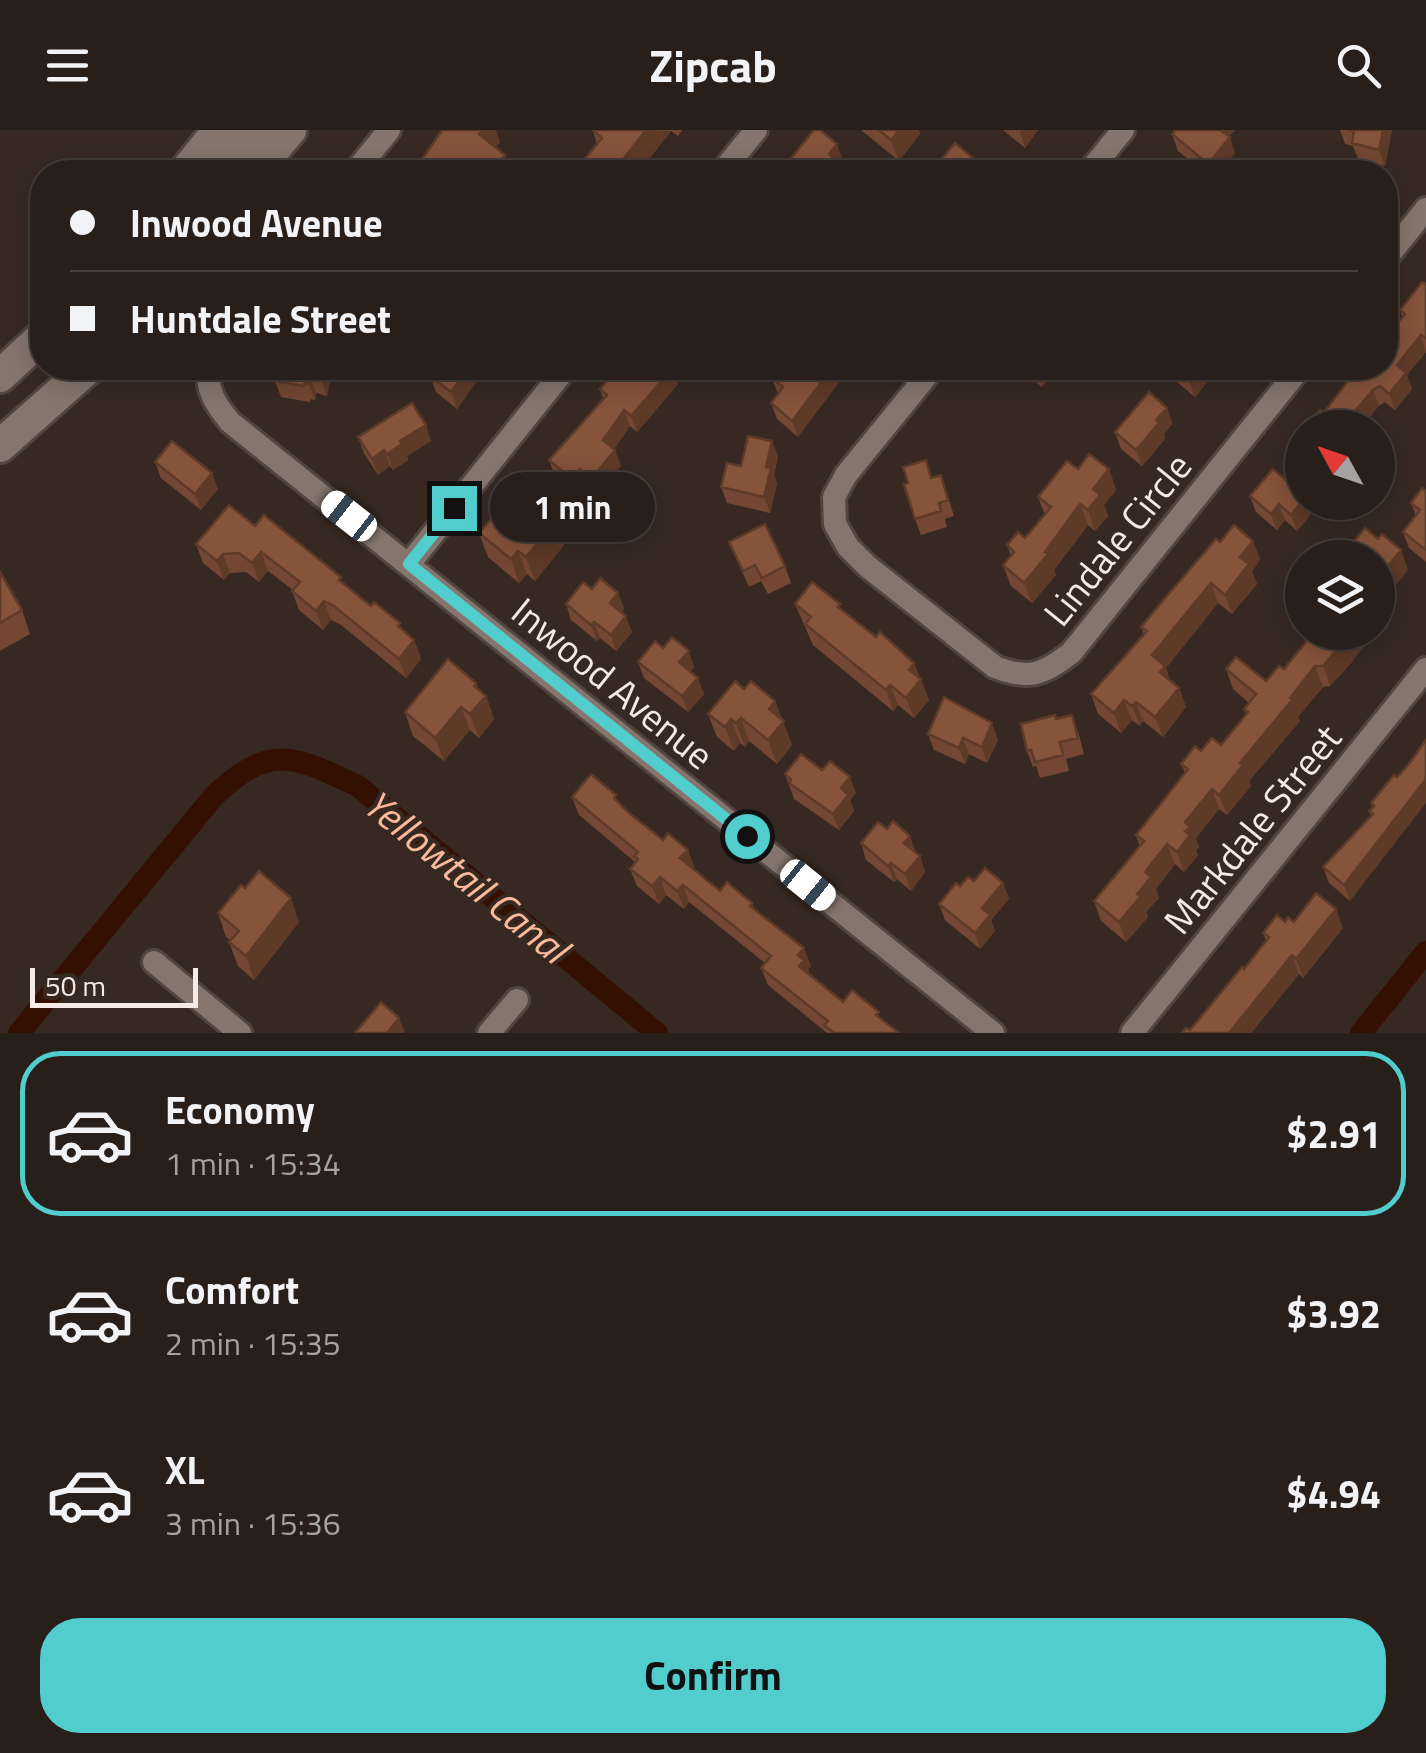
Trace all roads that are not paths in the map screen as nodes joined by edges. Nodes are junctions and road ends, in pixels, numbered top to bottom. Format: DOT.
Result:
graph roads {
  1 [pos="219,130"];
  2 [pos="254,130"];
  3 [pos="290,130"];
  4 [pos="389,130"];
  5 [pos="756,130"];
  6 [pos="1124,130"];
  7 [pos="195,160"];
  8 [pos="230,160"];
  9 [pos="265,160"];
  10 [pos="365,160"];
  11 [pos="732,160"];
  12 [pos="1099,160"];
  13 [pos="1426,208"];
  14 [pos="1398,244"];
  15 [pos="30,348"];
  16 [pos="0,376"];
  17 [pos="74,380"];
  18 [pos="210,380"];
  19 [pos="556,380"];
  20 [pos="923,380"];
  21 [pos="1290,380"];
  22 [pos="0,446"];
  23 [pos="409,564"];
  24 [pos="1426,668"];
  25 [pos="154,962"];
  26 [pos="517,1000"];
  27 [pos="240,1033"];
  28 [pos="489,1033"];
  29 [pos="993,1033"];
  30 [pos="1132,1033"];
  1 -- 7 [label="main road"];
  2 -- 8 [label="main road"];
  3 -- 9 [label="main road"];
  4 -- 10 [label="street"];
  5 -- 11 [label="street"];
  6 -- 12 [label="street"];
  13 -- 14 [label="street"];
  15 -- 16 [label="main road"];
  17 -- 22 [label="main road"];
  18 -- 23 [label="street, Inwood Avenue"];
  19 -- 23 [label="street"];
  20 -- 21 [label="street, Lindale Circle"];
  23 -- 29 [label="street, Inwood Avenue"];
  24 -- 30 [label="street, Markdale Street"];
  25 -- 27 [label="street"];
  26 -- 28 [label="street"];
}
